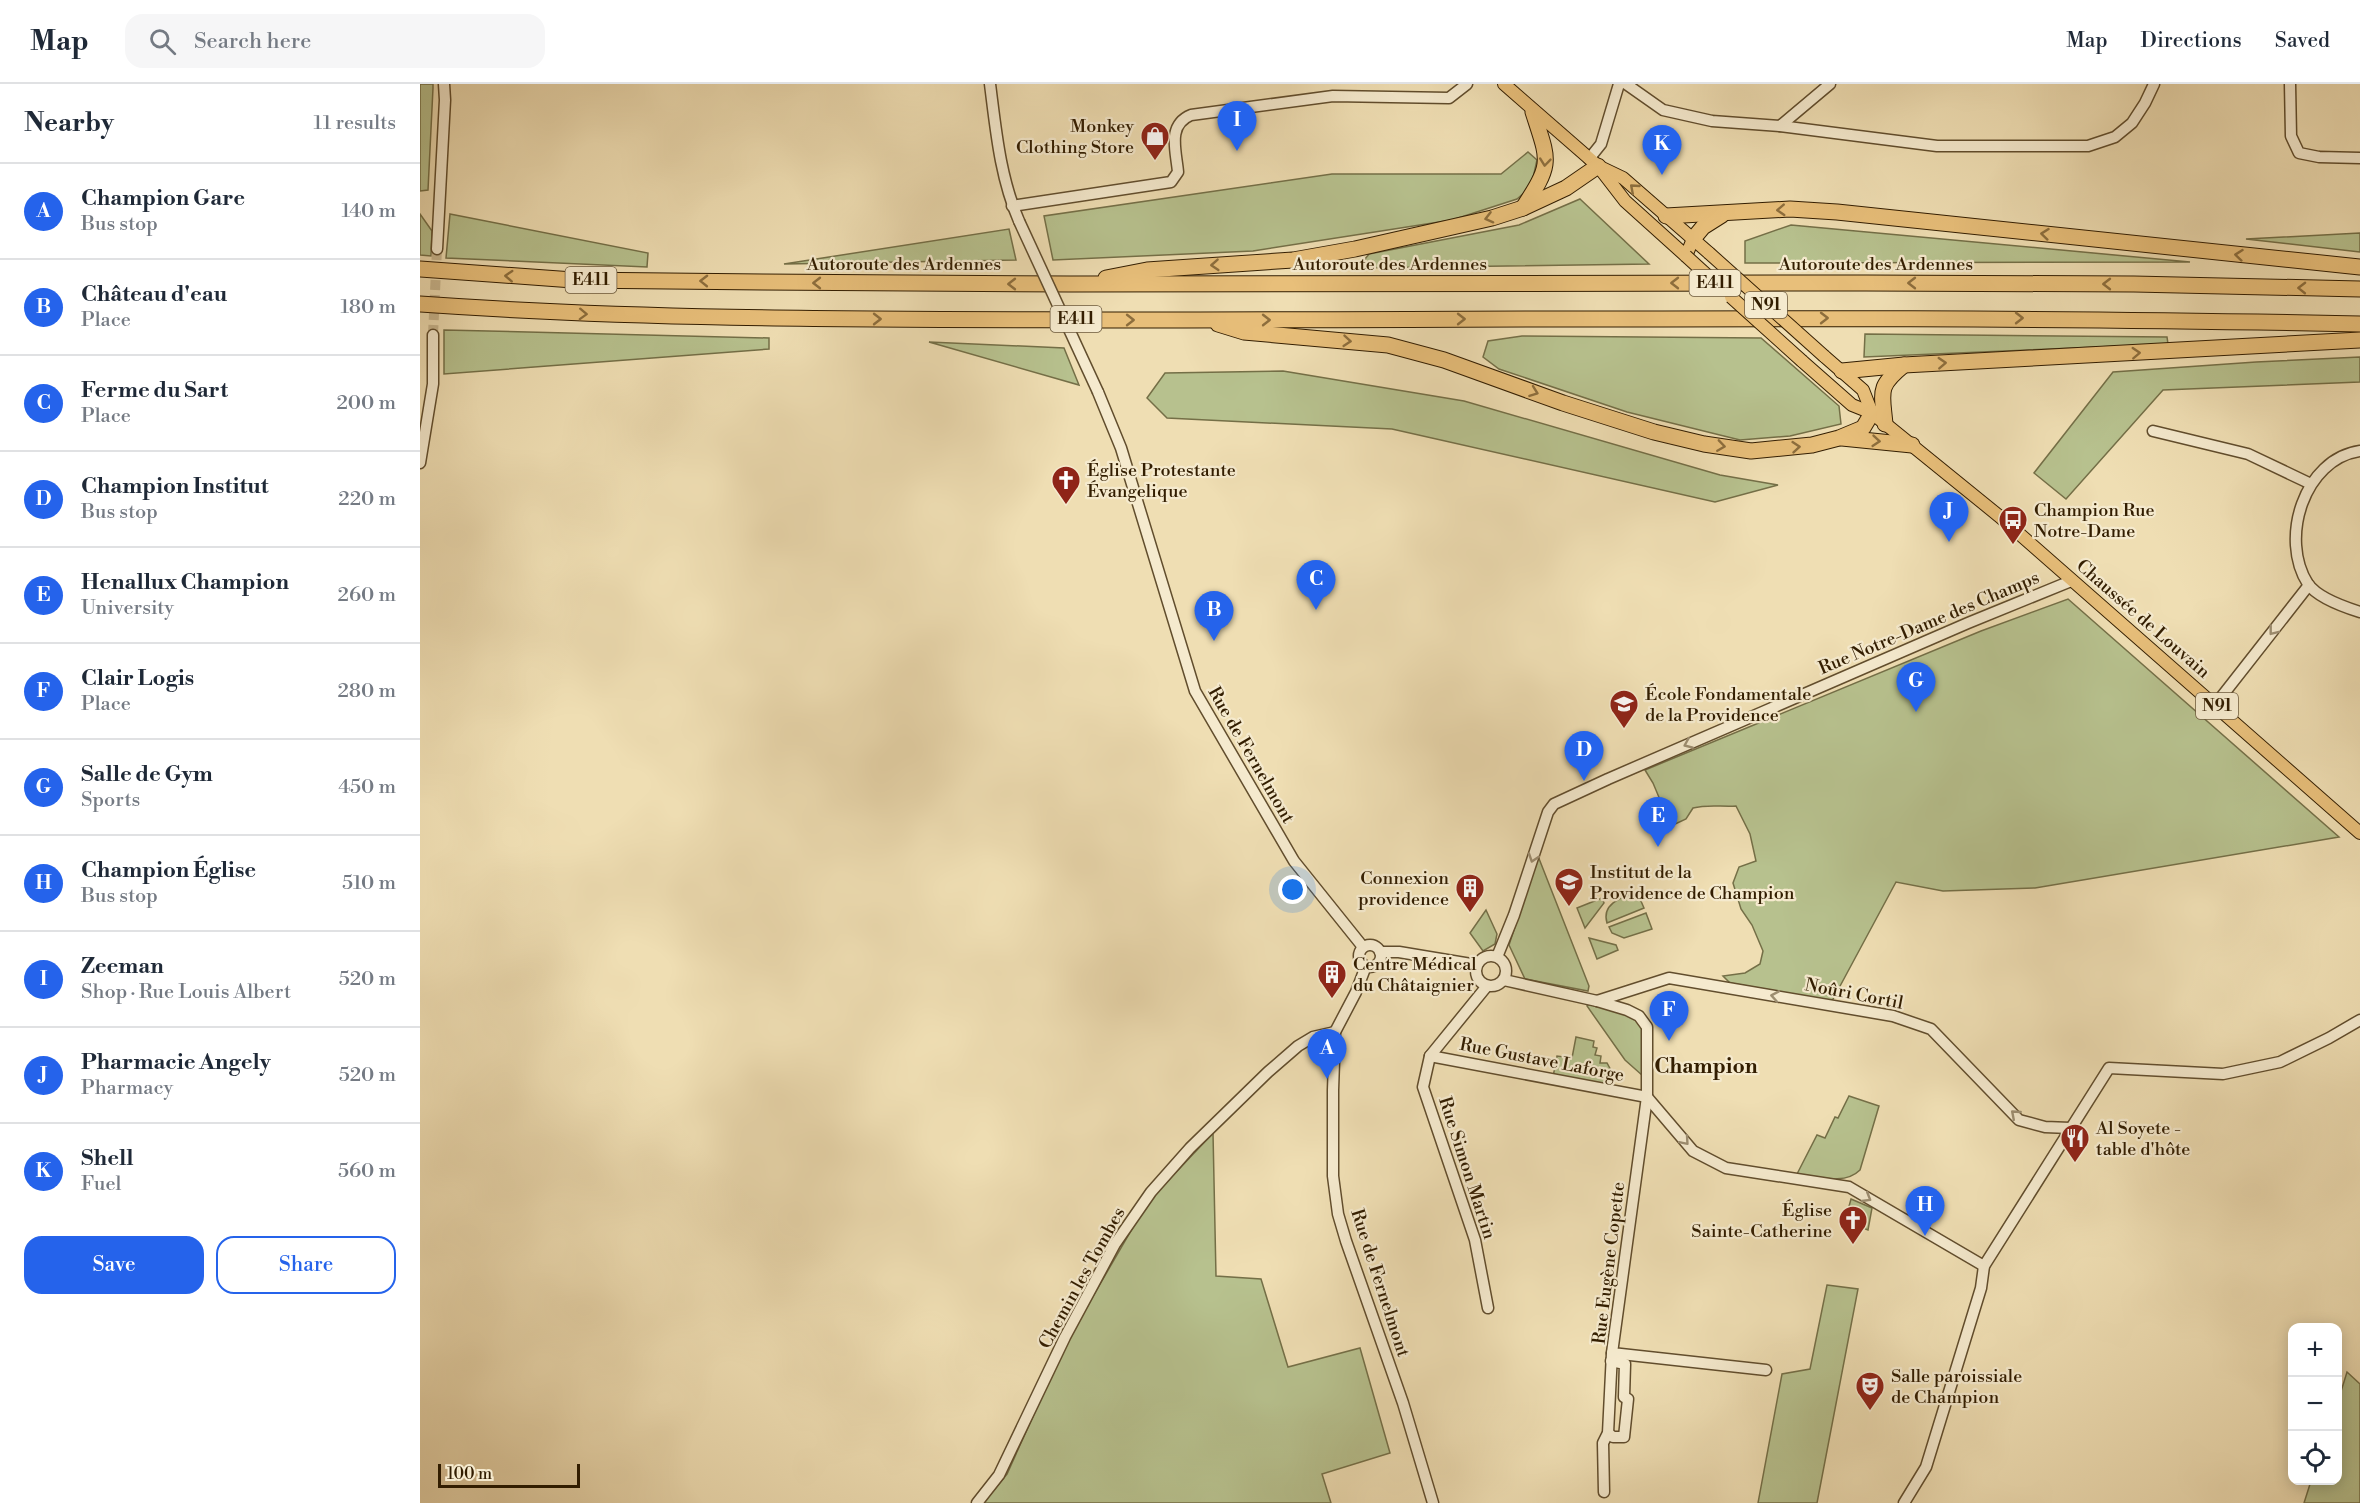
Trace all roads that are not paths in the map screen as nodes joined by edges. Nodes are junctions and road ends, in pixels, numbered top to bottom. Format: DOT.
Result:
graph roads {
  1 [pos="444,84"];
  2 [pos="990,84"];
  3 [pos="1467,84"];
  4 [pos="1503,84"];
  5 [pos="1619,84"];
  6 [pos="1626,84"];
  7 [pos="1830,84"];
  8 [pos="2154,84"];
  9 [pos="2290,84"];
  10 [pos="1533,112"];
  11 [pos="1780,126"];
  12 [pos="2360,158"];
  13 [pos="1594,163"];
  14 [pos="1012,206"];
  15 [pos="1522,208"];
  16 [pos="1724,214"];
  17 [pos="1666,216"];
  18 [pos="1693,239"];
  19 [pos="437,249"];
  20 [pos="1686,256"];
  21 [pos="2360,267"];
  22 [pos="420,269"];
  23 [pos="1070,284"];
  24 [pos="2360,289"];
  25 [pos="420,304"];
  26 [pos="1207,320"];
  27 [pos="2360,324"];
  28 [pos="433,335"];
  29 [pos="2360,340"];
  30 [pos="1802,361"];
  31 [pos="1904,365"];
  32 [pos="1842,371"];
  33 [pos="1872,412"];
  34 [pos="1885,424"];
  35 [pos="2153,431"];
  36 [pos="1839,438"];
  37 [pos="1912,445"];
  38 [pos="2360,451"];
  39 [pos="420,464"];
  40 [pos="2311,484"];
  41 [pos="2071,581"];
  42 [pos="2309,585"];
  43 [pos="2360,612"];
  44 [pos="2215,705"];
  45 [pos="2360,833"];
  46 [pos="1363,947"];
  47 [pos="1380,952"];
  48 [pos="1497,957"];
  49 [pos="1477,965"];
  50 [pos="1366,966"];
  51 [pos="1504,980"];
  52 [pos="1487,986"];
  53 [pos="1597,1001"];
  54 [pos="2360,1020"];
  55 [pos="1335,1032"];
  56 [pos="1430,1056"];
  57 [pos="1647,1097"];
  58 [pos="2070,1128"];
  59 [pos="1984,1266"];
  60 [pos="1488,1308"];
  61 [pos="1612,1357"];
  62 [pos="1766,1370"];
  63 [pos="1608,1433"];
  64 [pos="1604,1492"];
  65 [pos="977,1503"];
  66 [pos="1432,1503"];
  67 [pos="1904,1503"];
  1 -- 19 [label="street"];
  2 -- 14 [label="street, Rue de Fernelmont"];
  3 -- 14 [label="street"];
  4 -- 10 [label="main road, Chaussée de Louvain / N91"];
  5 -- 13 [label="street"];
  6 -- 11 [label="street"];
  7 -- 11 [label="street"];
  8 -- 11 [label="street"];
  9 -- 12 [label="street"];
  10 -- 13 [label="main road, Chaussée de Louvain / N91"];
  10 -- 15 [label="highway, one-way"];
  13 -- 15 [label="highway"];
  17 -- 13 [label="main road, Chaussée de Louvain / N91, one-way"];
  13 -- 20 [label="main road, Chaussée de Louvain / N91"];
  14 -- 46 [label="street, Rue de Fernelmont, bridge"];
  15 -- 23 [label="highway, one-way"];
  16 -- 17 [label="highway"];
  16 -- 18 [label="highway"];
  21 -- 16 [label="highway, one-way"];
  17 -- 18 [label="main road, Chaussée de Louvain / N91"];
  18 -- 20 [label="main road"];
  18 -- 32 [label="main road, Chaussée de Louvain / N91, bridge"];
  20 -- 30 [label="main road, Chaussée de Louvain / N91, bridge"];
  23 -- 22 [label="highway, Autoroute des Ardennes / E411, one-way"];
  24 -- 23 [label="highway, Autoroute des Ardennes / E411, one-way"];
  25 -- 26 [label="highway, E411, one-way"];
  26 -- 27 [label="highway, E411, one-way"];
  26 -- 36 [label="highway, one-way"];
  28 -- 39 [label="street"];
  31 -- 29 [label="highway, one-way"];
  30 -- 32 [label="main road"];
  30 -- 33 [label="main road, Chaussée de Louvain / N91"];
  31 -- 32 [label="highway"];
  31 -- 34 [label="highway"];
  32 -- 33 [label="main road, Chaussée de Louvain / N91"];
  33 -- 34 [label="main road, Chaussée de Louvain / N91"];
  33 -- 36 [label="highway"];
  34 -- 37 [label="main road, Chaussée de Louvain / N91"];
  35 -- 40 [label="street"];
  36 -- 37 [label="highway, one-way"];
  37 -- 41 [label="main road, Chaussée de Louvain / N91"];
  38 -- 40 [label="street"];
  40 -- 42 [label="street"];
  41 -- 44 [label="main road, Chaussée de Louvain / N91"];
  41 -- 48 [label="street, Rue Notre-Dame des Champs, one-way"];
  42 -- 43 [label="street"];
  42 -- 44 [label="street, one-way"];
  44 -- 45 [label="main road, Chaussée de Louvain / N91"];
  46 -- 47 [label="street"];
  46 -- 50 [label="street, Rue de Fernelmont"];
  47 -- 49 [label="street"];
  47 -- 50 [label="street, Rue de Fernelmont"];
  48 -- 49 [label="street"];
  48 -- 51 [label="street"];
  49 -- 52 [label="street"];
  50 -- 55 [label="street, Rue de Fernelmont"];
  51 -- 52 [label="street"];
  51 -- 53 [label="street, Rue Eugène Copette"];
  52 -- 56 [label="street, Rue Simon Martin"];
  53 -- 57 [label="street, Rue Eugène Copette"];
  58 -- 53 [label="street, Noûri Cortil, one-way"];
  54 -- 58 [label="street"];
  55 -- 65 [label="street, Chemin les Tombes"];
  55 -- 66 [label="street, Rue de Fernelmont"];
  56 -- 57 [label="street, Rue Gustave Laforge"];
  56 -- 60 [label="street, Rue Simon Martin"];
  57 -- 59 [label="street, one-way"];
  57 -- 61 [label="street, Rue Eugène Copette"];
  58 -- 59 [label="street"];
  59 -- 67 [label="street"];
  61 -- 62 [label="street, Rue Eugène Copette"];
  61 -- 63 [label="street"];
  61 -- 63 [label="street"];
  63 -- 64 [label="street"];
}
